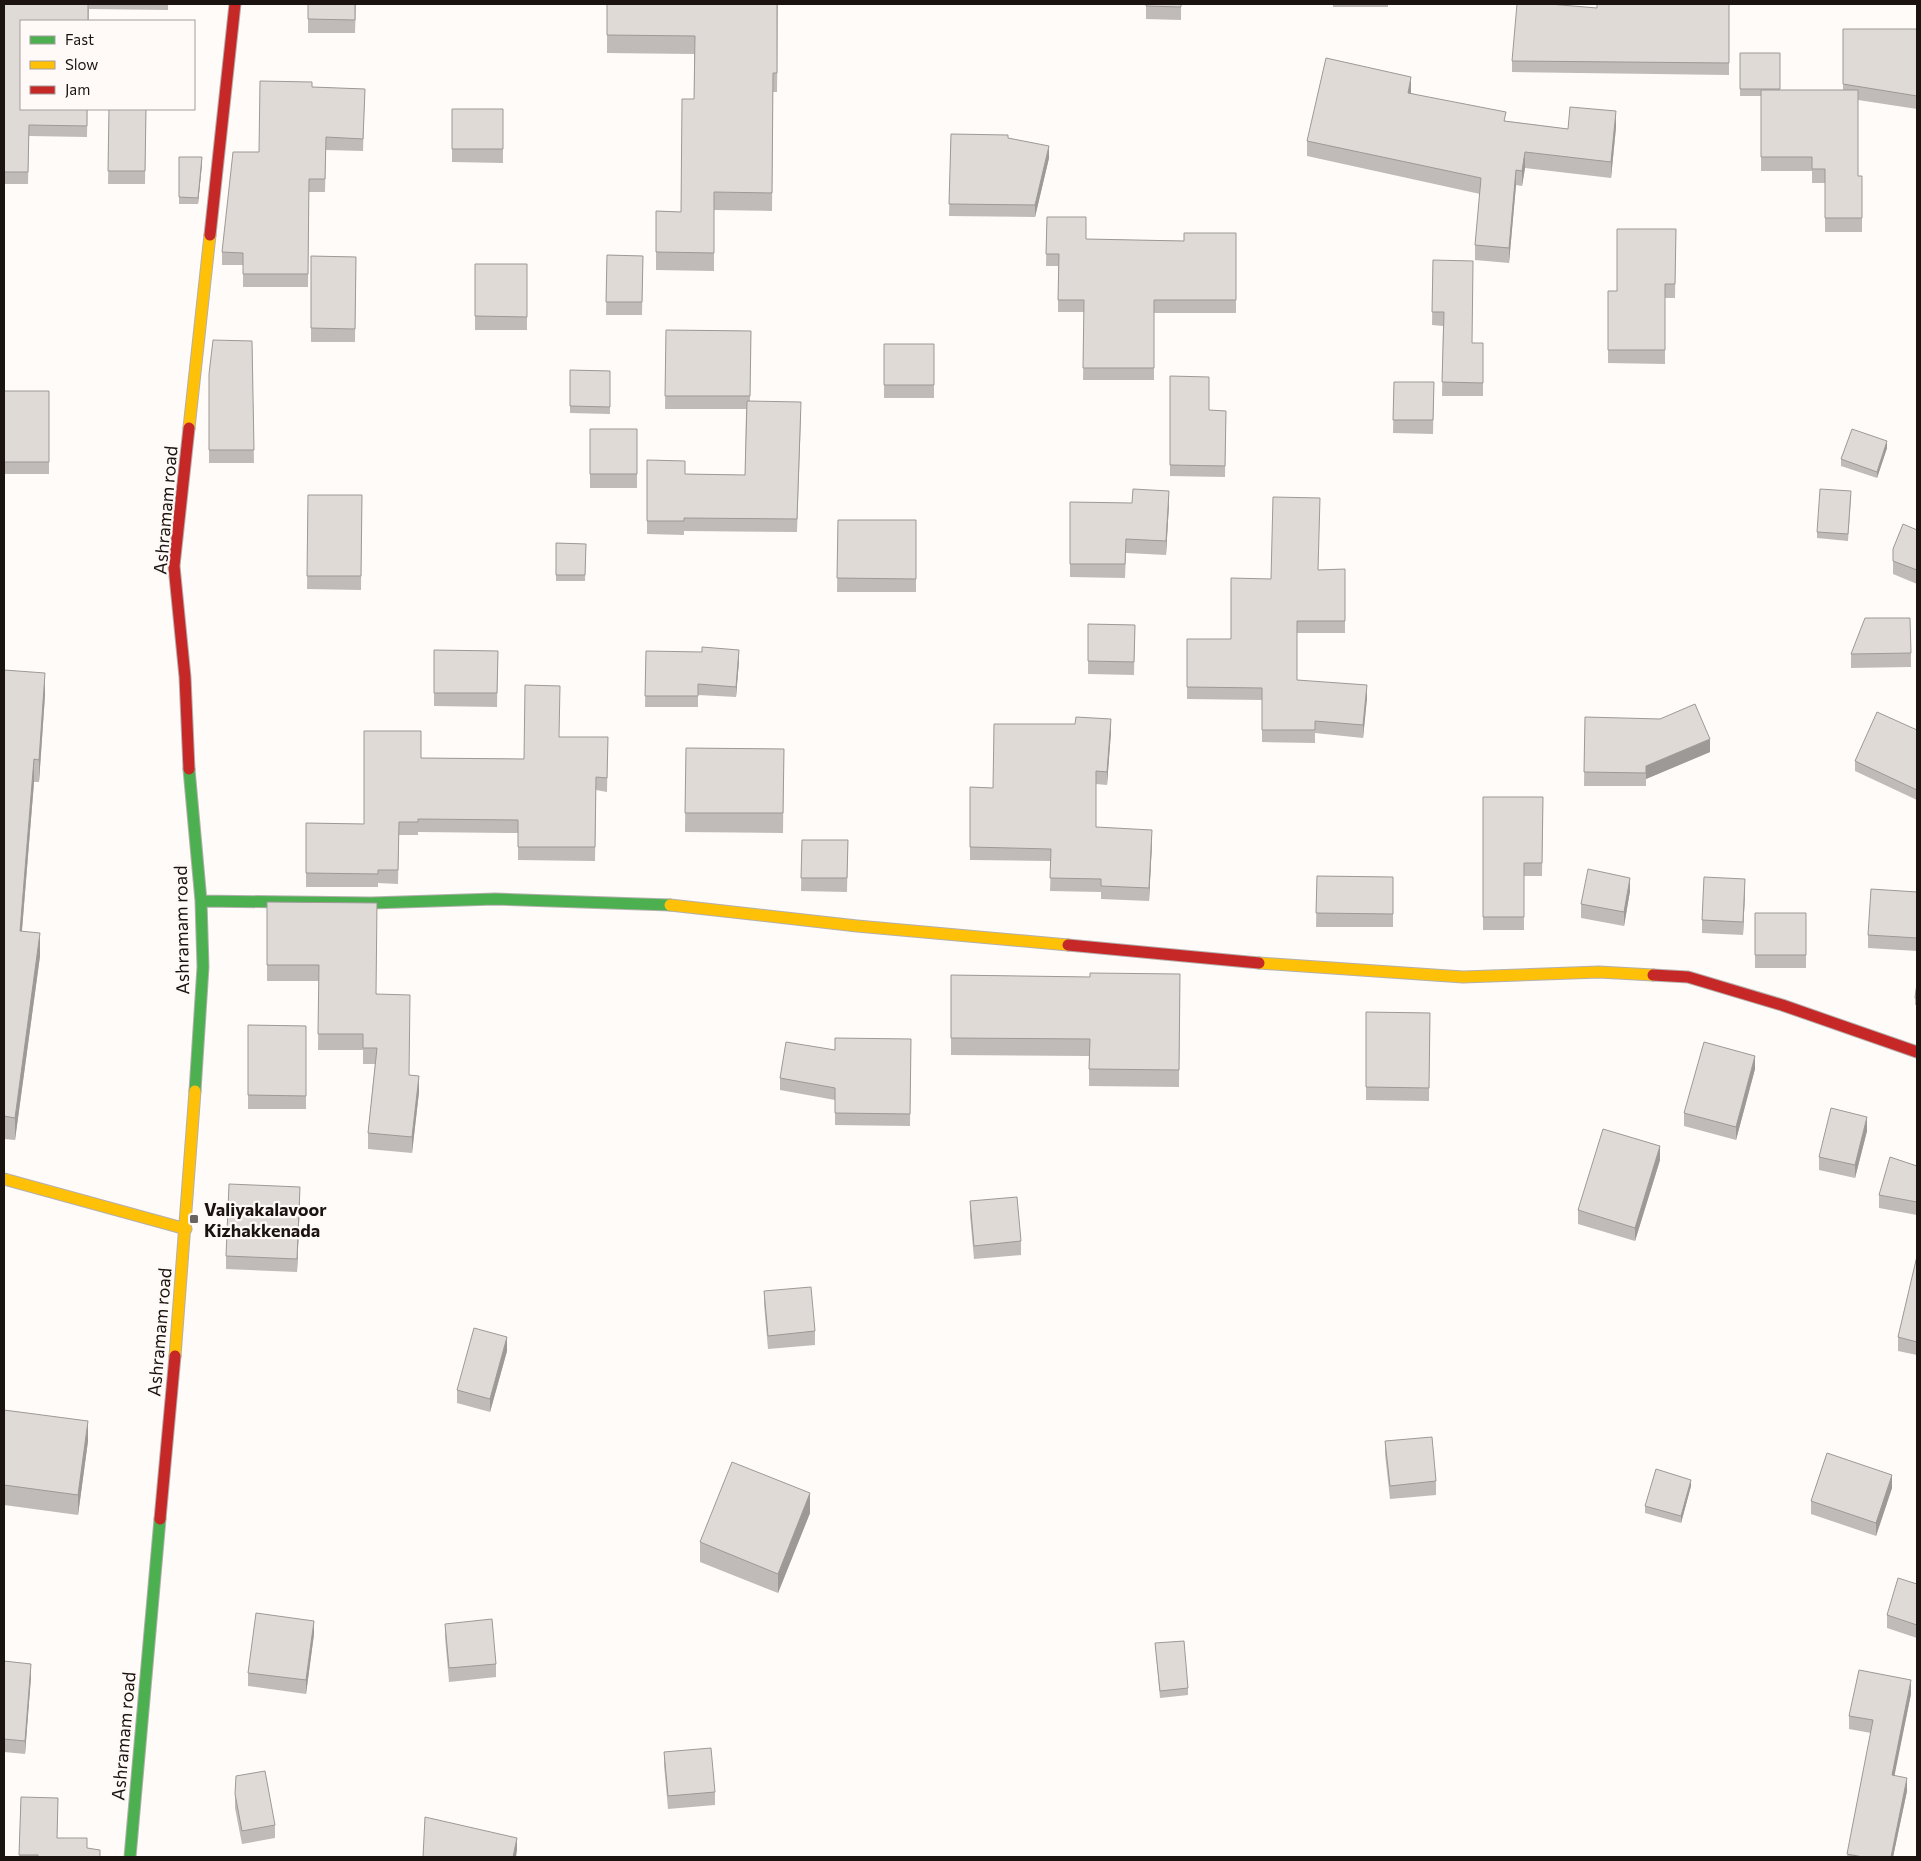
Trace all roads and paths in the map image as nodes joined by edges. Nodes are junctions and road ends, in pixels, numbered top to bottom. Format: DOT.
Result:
graph roads {
  1 [pos="235,4"];
  2 [pos="201,901"];
  3 [pos="1917,1052"];
  4 [pos="4,1179"];
  5 [pos="186,1229"];
  6 [pos="130,1857"];
  1 -- 2 [label="street, Ashramam road"];
  2 -- 3 [label="street"];
  2 -- 5 [label="street, Ashramam road"];
  4 -- 5 [label="street"];
  5 -- 6 [label="street, Ashramam road"];
}
